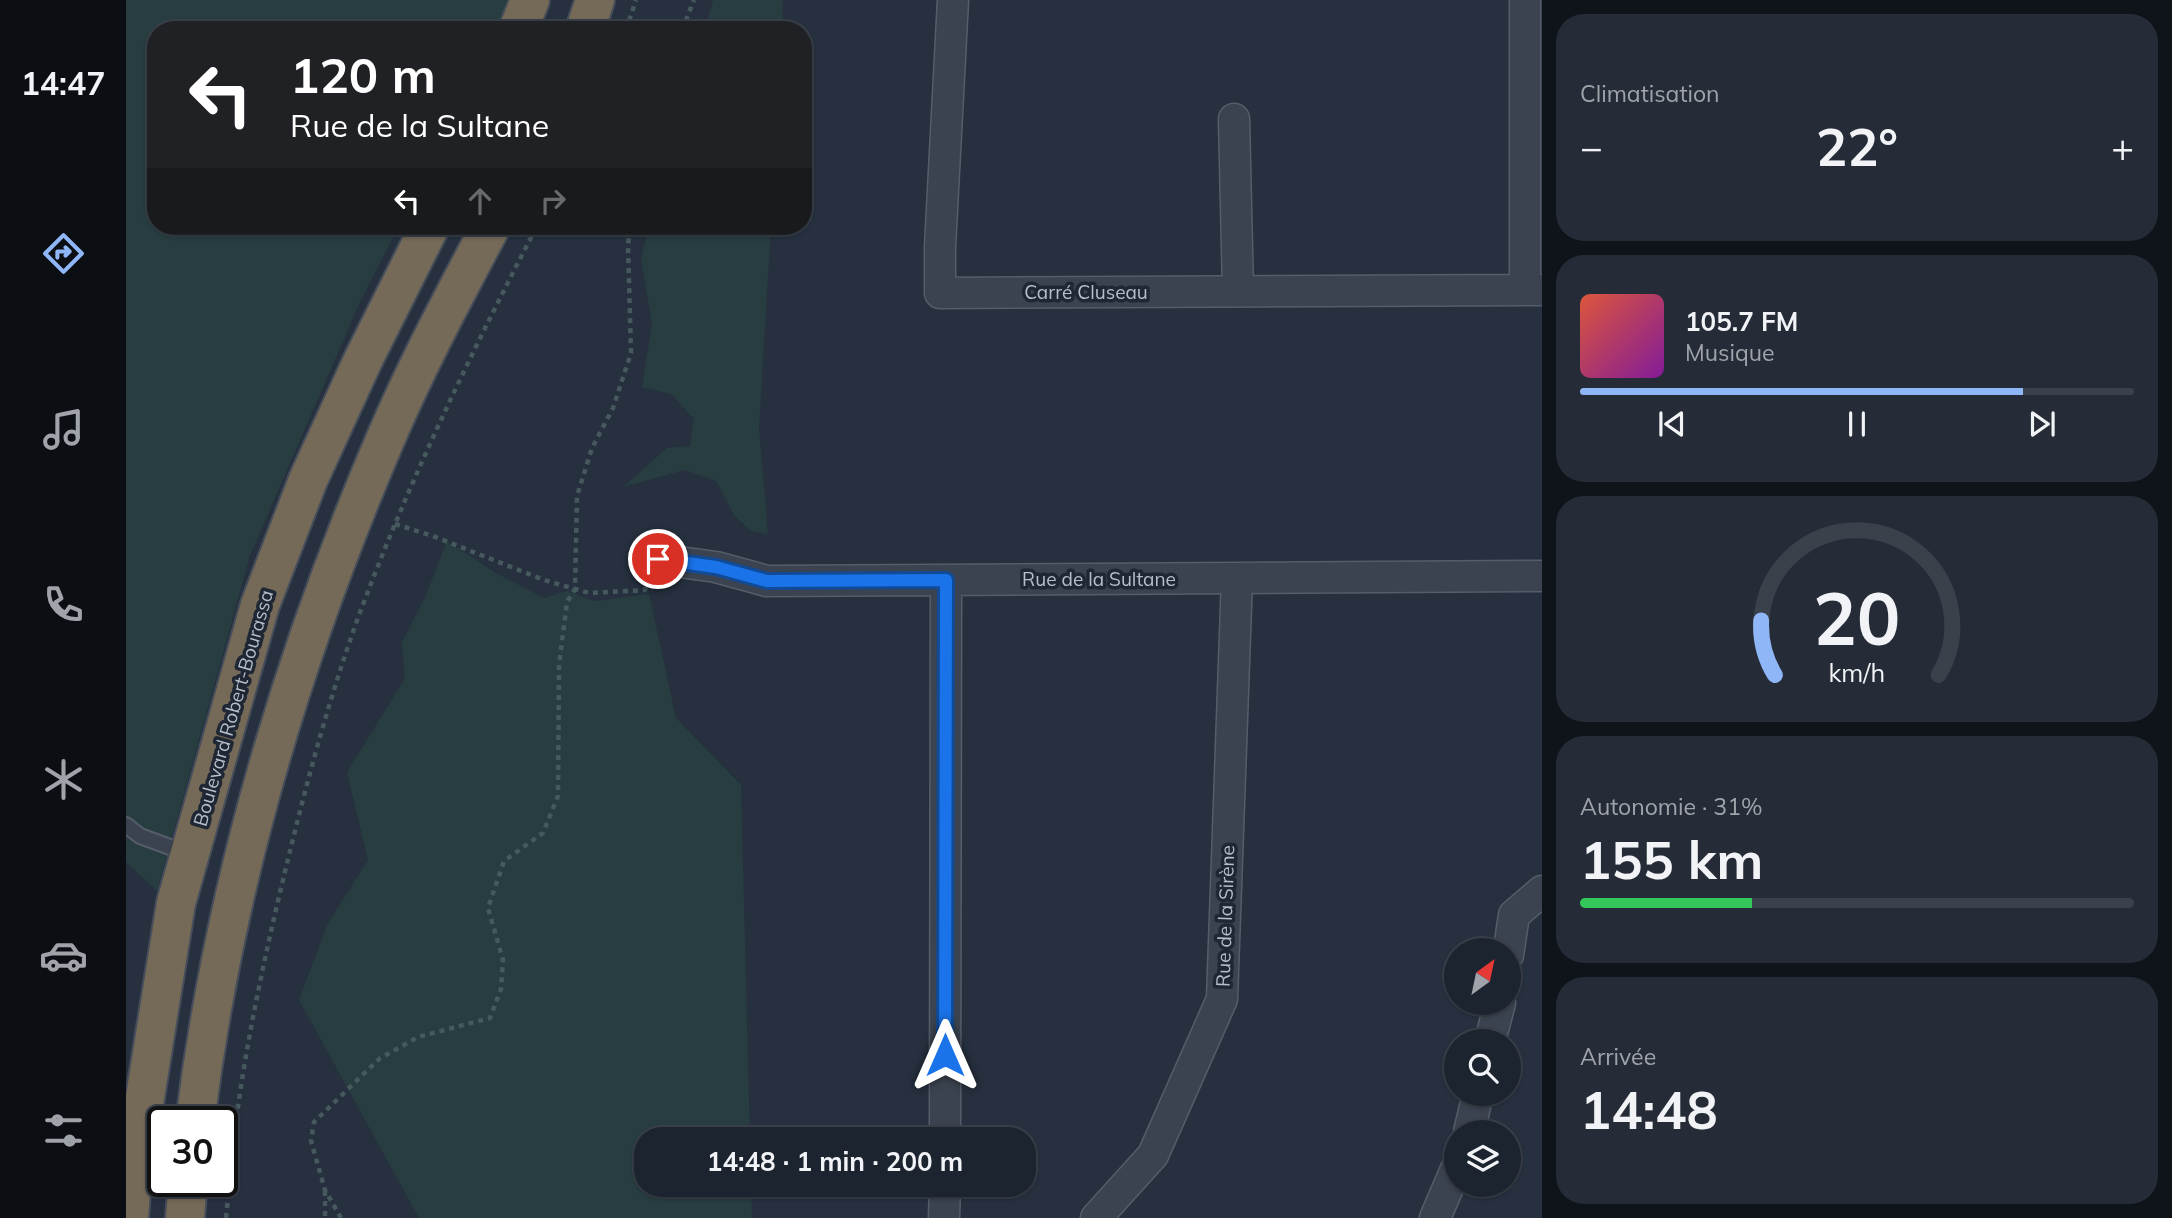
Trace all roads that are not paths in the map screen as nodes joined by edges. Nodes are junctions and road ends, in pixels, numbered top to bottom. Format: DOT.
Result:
graph roads {
  1 [pos="530,0"];
  2 [pos="595,0"];
  3 [pos="953,0"];
  4 [pos="1525,0"];
  5 [pos="522,21"];
  6 [pos="587,21"];
  7 [pos="1234,119"];
  8 [pos="426,235"];
  9 [pos="486,235"];
  10 [pos="1533,290"];
  11 [pos="1238,292"];
  12 [pos="658,559"];
  13 [pos="1542,576"];
  14 [pos="1237,578"];
  15 [pos="946,580"];
  16 [pos="126,825"];
  17 [pos="190,854"];
  18 [pos="1542,891"];
  19 [pos="1511,938"];
  20 [pos="197,1106"];
  21 [pos="945,1127"];
  22 [pos="187,1197"];
  23 [pos="945,1197"];
  24 [pos="1444,1197"];
  25 [pos="129,1218"];
  26 [pos="185,1218"];
  27 [pos="944,1218"];
  28 [pos="1096,1218"];
  29 [pos="1435,1218"];
  1 -- 5 [label="highway"];
  2 -- 6 [label="highway"];
  3 -- 11 [label="street, Carré Cluseau"];
  4 -- 10 [label="street, Carré Cluseau"];
  7 -- 11 [label="street"];
  8 -- 17 [label="highway, Boulevard Robert-Bourassa"];
  9 -- 20 [label="highway"];
  10 -- 11 [label="street, Carré Cluseau"];
  12 -- 15 [label="street, Rue de la Sultane"];
  13 -- 14 [label="street, Rue de la Sultane"];
  14 -- 15 [label="street, Rue de la Sultane"];
  14 -- 28 [label="street, Rue de la Sirène"];
  15 -- 21 [label="street"];
  16 -- 17 [label="lane"];
  17 -- 25 [label="highway, Boulevard Robert-Bourassa"];
  18 -- 19 [label="street"];
  22 -- 26 [label="highway"];
  23 -- 27 [label="street"];
  24 -- 29 [label="street"];
}
